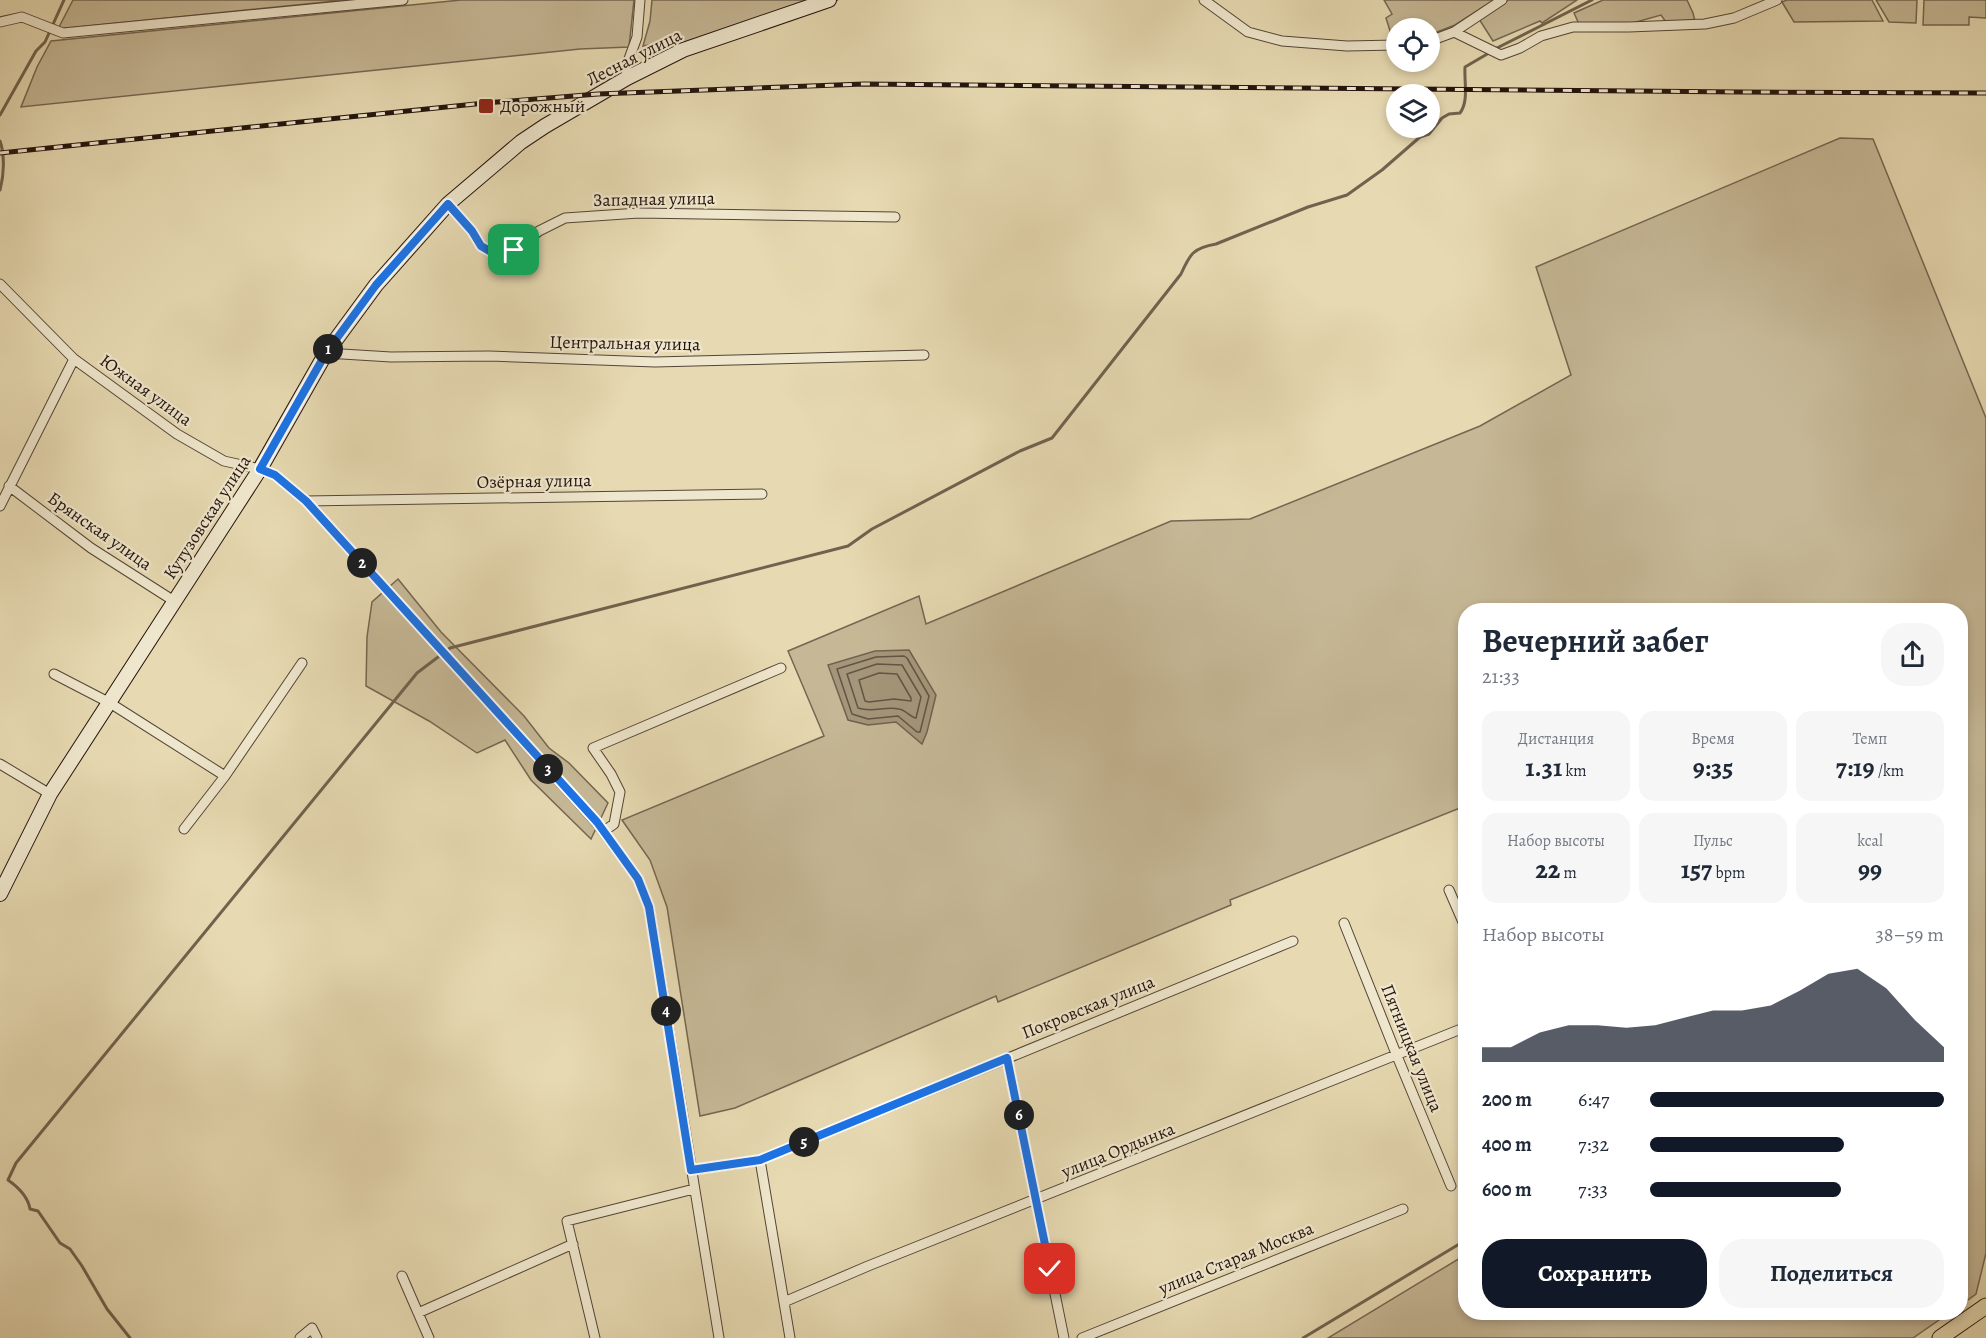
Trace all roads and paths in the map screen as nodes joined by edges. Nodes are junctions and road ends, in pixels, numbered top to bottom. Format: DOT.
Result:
graph roads {
  1 [pos="403,0"];
  2 [pos="640,0"];
  3 [pos="829,0"];
  4 [pos="1204,0"];
  5 [pos="1502,0"];
  6 [pos="1777,0"];
  7 [pos="0,22"];
  8 [pos="1454,32"];
  9 [pos="1440,37"];
  10 [pos="1386,45"];
  11 [pos="627,78"];
  12 [pos="474,183"];
  13 [pos="448,204"];
  14 [pos="895,217"];
  15 [pos="0,284"];
  16 [pos="326,353"];
  17 [pos="924,355"];
  18 [pos="74,359"];
  19 [pos="260,469"];
  20 [pos="9,486"];
  21 [pos="762,494"];
  22 [pos="306,501"];
  23 [pos="0,506"];
  24 [pos="174,601"];
  25 [pos="302,663"];
  26 [pos="781,668"];
  27 [pos="54,674"];
  28 [pos="110,704"];
  29 [pos="0,764"];
  30 [pos="225,776"];
  31 [pos="50,794"];
  32 [pos="184,829"];
  33 [pos="604,831"];
  34 [pos="1449,890"];
  35 [pos="0,894"];
  36 [pos="1458,911"];
  37 [pos="1344,923"];
  38 [pos="1293,941"];
  39 [pos="1458,1030"];
  40 [pos="1396,1056"];
  41 [pos="1007,1058"];
  42 [pos="760,1160"];
  43 [pos="691,1170"];
  44 [pos="1451,1186"];
  45 [pos="694,1189"];
  46 [pos="1037,1200"];
  47 [pos="1403,1209"];
  48 [pos="573,1244"];
  49 [pos="402,1276"];
  50 [pos="784,1302"];
  51 [pos="1986,1306"];
  52 [pos="418,1313"];
  53 [pos="1968,1319"];
  54 [pos="1966,1320"];
  55 [pos="300,1338"];
  56 [pos="316,1338"];
  57 [pos="429,1338"];
  58 [pos="595,1338"];
  59 [pos="718,1338"];
  60 [pos="790,1338"];
  61 [pos="1064,1338"];
  62 [pos="1082,1338"];
  63 [pos="1940,1338"];
  1 -- 7 [label="street"];
  2 -- 11 [label="street"];
  3 -- 11 [label="street, Лесная улица"];
  4 -- 10 [label="street"];
  5 -- 8 [label="street"];
  6 -- 8 [label="street"];
  8 -- 9 [label="street"];
  11 -- 12 [label="street, Лесная улица"];
  12 -- 13 [label="street, Кутузовская улица"];
  13 -- 14 [label="street, Западная улица"];
  13 -- 16 [label="street, Кутузовская улица"];
  15 -- 18 [label="street, Южная улица"];
  16 -- 17 [label="street, Центральная улица"];
  16 -- 19 [label="street, Кутузовская улица"];
  18 -- 19 [label="street, Южная улица"];
  18 -- 20 [label="street"];
  19 -- 22 [label="street, Южная улица"];
  19 -- 24 [label="street, Кутузовская улица"];
  20 -- 23 [label="street"];
  20 -- 24 [label="street, Брянская улица"];
  21 -- 22 [label="street, Озёрная улица"];
  22 -- 33 [label="street, Южная улица"];
  24 -- 28 [label="street, Кутузовская улица"];
  25 -- 30 [label="street"];
  26 -- 33 [label="street"];
  27 -- 28 [label="street"];
  28 -- 30 [label="street"];
  28 -- 31 [label="street, Кутузовская улица"];
  29 -- 31 [label="street"];
  30 -- 32 [label="street"];
  31 -- 35 [label="street, Кутузовская улица"];
  33 -- 43 [label="street, Южная улица"];
  34 -- 36 [label="street"];
  37 -- 40 [label="street, Пятницкая улица"];
  38 -- 41 [label="street, Покровская улица"];
  39 -- 40 [label="street, улица Ордынка"];
  40 -- 44 [label="street, Пятницкая улица"];
  40 -- 46 [label="street, улица Ордынка"];
  41 -- 42 [label="street, Покровская улица"];
  41 -- 46 [label="street"];
  42 -- 43 [label="street, Покровская улица"];
  42 -- 50 [label="street"];
  43 -- 45 [label="street, Южная улица"];
  45 -- 48 [label="street"];
  45 -- 59 [label="street, Южная улица"];
  46 -- 50 [label="street, улица Ордынка"];
  46 -- 61 [label="street"];
  47 -- 62 [label="street, улица Старая Москва"];
  48 -- 52 [label="street"];
  48 -- 58 [label="street"];
  49 -- 52 [label="street"];
  50 -- 60 [label="street"];
  51 -- 53 [label="main road"];
  52 -- 57 [label="street"];
  54 -- 63 [label="main road"];
  55 -- 56 [label="street"];
}
